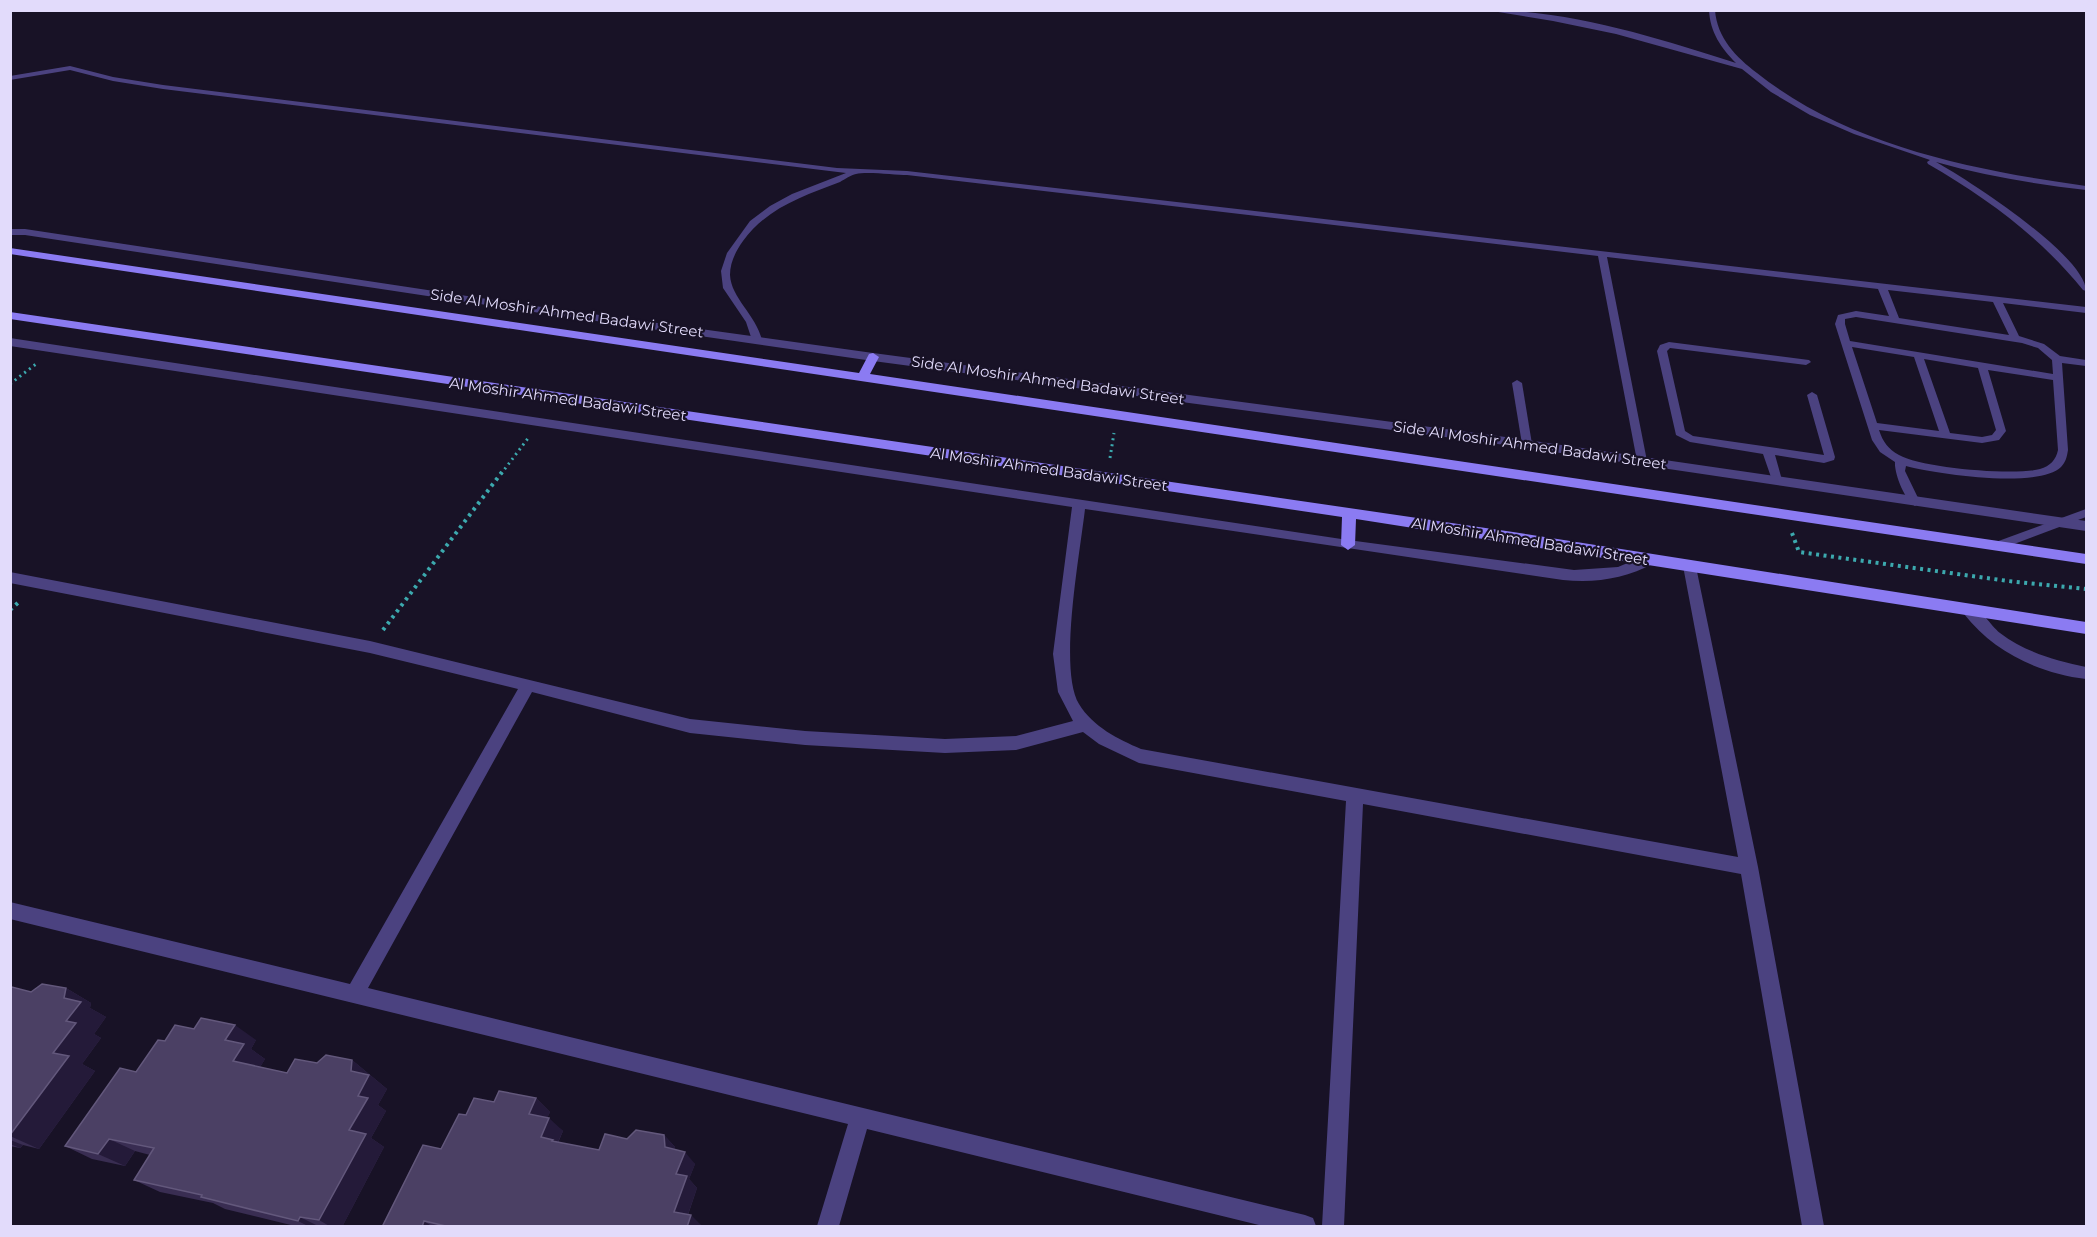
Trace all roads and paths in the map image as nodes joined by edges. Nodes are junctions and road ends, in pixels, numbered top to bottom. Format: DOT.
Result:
graph roads {
  1 [pos="972,10"];
  2 [pos="1012,10"];
  3 [pos="1489,10"];
  4 [pos="1712,10"];
  5 [pos="1745,68"];
  6 [pos="10,78"];
  7 [pos="1911,152"];
  8 [pos="855,171"];
  9 [pos="2086,188"];
  10 [pos="10,232"];
  11 [pos="10,251"];
  12 [pos="1602,255"];
  13 [pos="1882,287"];
  14 [pos="2086,288"];
  15 [pos="1997,300"];
  16 [pos="2086,310"];
  17 [pos="10,315"];
  18 [pos="1895,320"];
  19 [pos="2016,339"];
  20 [pos="757,340"];
  21 [pos="10,342"];
  22 [pos="1846,343"];
  23 [pos="1918,355"];
  24 [pos="873,357"];
  25 [pos="2057,359"];
  26 [pos="1806,362"];
  27 [pos="2086,363"];
  28 [pos="1982,366"];
  29 [pos="862,378"];
  30 [pos="2058,378"];
  31 [pos="1517,383"];
  32 [pos="1812,395"];
  33 [pos="1118,415"];
  34 [pos="542,421"];
  35 [pos="1872,426"];
  36 [pos="1946,435"];
  37 [pos="1527,444"];
  38 [pos="1768,452"];
  39 [pos="1109,460"];
  40 [pos="1642,460"];
  41 [pos="1901,460"];
  42 [pos="1777,480"];
  43 [pos="1915,502"];
  44 [pos="1079,505"];
  45 [pos="1349,513"];
  46 [pos="2086,513"];
  47 [pos="1786,515"];
  48 [pos="2065,523"];
  49 [pos="2086,526"];
  50 [pos="1348,545"];
  51 [pos="1997,546"];
  52 [pos="1649,559"];
  53 [pos="2086,559"];
  54 [pos="1690,566"];
  55 [pos="10,577"];
  56 [pos="2086,589"];
  57 [pos="1969,610"];
  58 [pos="2086,628"];
  59 [pos="370,647"];
  60 [pos="2086,673"];
  61 [pos="528,685"];
  62 [pos="1085,725"];
  63 [pos="1355,795"];
  64 [pos="1749,867"];
  65 [pos="10,910"];
  66 [pos="355,994"];
  67 [pos="860,1118"];
  68 [pos="828,1227"];
  69 [pos="1305,1227"];
  70 [pos="1333,1227"];
  71 [pos="1813,1227"];
  1 -- 2 [label="lane"];
  3 -- 5 [label="lane"];
  4 -- 5 [label="lane"];
  5 -- 7 [label="lane"];
  6 -- 8 [label="lane"];
  7 -- 9 [label="lane"];
  7 -- 14 [label="lane"];
  8 -- 12 [label="lane"];
  8 -- 20 [label="lane"];
  10 -- 20 [label="street, Side Al Moshir Ahmed Badawi Street"];
  11 -- 29 [label="street"];
  12 -- 13 [label="lane"];
  12 -- 40 [label="lane"];
  13 -- 15 [label="lane"];
  13 -- 18 [label="lane"];
  15 -- 16 [label="lane"];
  15 -- 19 [label="lane"];
  17 -- 45 [label="street, Al Moshir Ahmed Badawi Street"];
  18 -- 19 [label="lane"];
  18 -- 22 [label="lane"];
  19 -- 25 [label="lane"];
  20 -- 24 [label="street, Side Al Moshir Ahmed Badawi Street"];
  21 -- 34 [label="street"];
  22 -- 23 [label="lane"];
  22 -- 35 [label="lane"];
  23 -- 28 [label="lane"];
  23 -- 36 [label="lane"];
  24 -- 29 [label="street"];
  24 -- 37 [label="street, Side Al Moshir Ahmed Badawi Street"];
  25 -- 27 [label="lane"];
  25 -- 30 [label="lane"];
  26 -- 38 [label="lane"];
  28 -- 30 [label="lane"];
  28 -- 36 [label="lane"];
  29 -- 33 [label="street"];
  30 -- 41 [label="lane"];
  31 -- 37 [label="lane"];
  32 -- 38 [label="lane"];
  33 -- 39 [label="path"];
  33 -- 47 [label="street"];
  34 -- 44 [label="street"];
  34 -- 59 [label="path"];
  35 -- 36 [label="lane"];
  35 -- 41 [label="lane"];
  37 -- 40 [label="street, Side Al Moshir Ahmed Badawi Street"];
  38 -- 42 [label="lane"];
  40 -- 42 [label="street, Side Al Moshir Ahmed Badawi Street"];
  41 -- 43 [label="lane"];
  42 -- 43 [label="street, Side Al Moshir Ahmed Badawi Street"];
  43 -- 48 [label="street, Side Al Moshir Ahmed Badawi Street"];
  44 -- 50 [label="street"];
  44 -- 62 [label="street"];
  45 -- 50 [label="street"];
  45 -- 52 [label="street, Al Moshir Ahmed Badawi Street"];
  46 -- 48 [label="lane"];
  47 -- 51 [label="street"];
  47 -- 56 [label="path"];
  48 -- 49 [label="street, Side Al Moshir Ahmed Badawi Street"];
  48 -- 51 [label="lane"];
  50 -- 52 [label="street"];
  51 -- 53 [label="street"];
  52 -- 54 [label="street, Al Moshir Ahmed Badawi Street"];
  54 -- 57 [label="street, Al Moshir Ahmed Badawi Street"];
  54 -- 64 [label="street"];
  55 -- 59 [label="street"];
  57 -- 58 [label="street, Al Moshir Ahmed Badawi Street"];
  57 -- 60 [label="street"];
  59 -- 61 [label="street"];
  61 -- 62 [label="street"];
  61 -- 66 [label="street"];
  62 -- 63 [label="street"];
  63 -- 64 [label="street"];
  63 -- 70 [label="street"];
  64 -- 71 [label="street"];
  65 -- 66 [label="street"];
  66 -- 67 [label="street"];
  67 -- 68 [label="street"];
  67 -- 69 [label="street"];
}
